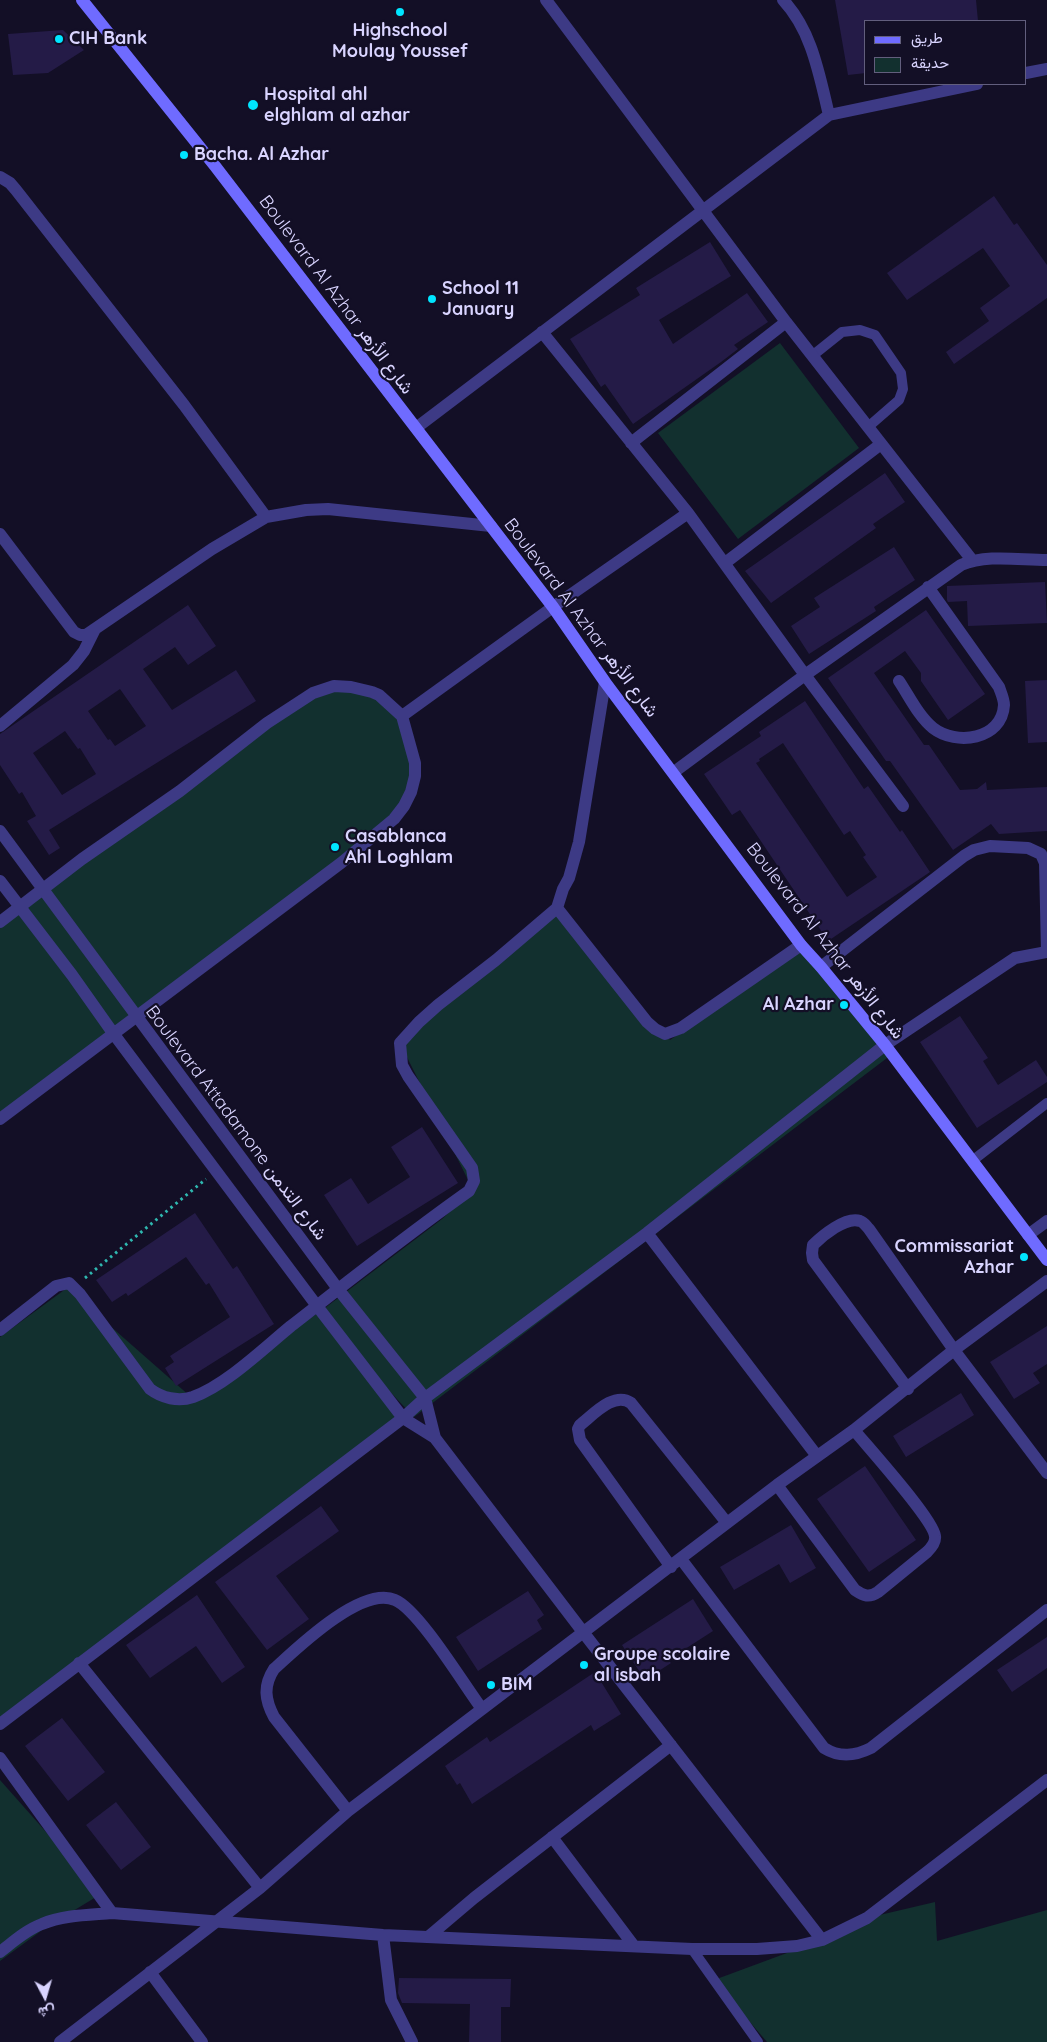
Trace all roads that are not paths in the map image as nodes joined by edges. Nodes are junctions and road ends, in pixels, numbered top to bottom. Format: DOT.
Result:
graph roads {
  1 [pos="82,0"];
  2 [pos="546,0"];
  3 [pos="783,0"];
  4 [pos="1047,69"];
  5 [pos="1027,74"];
  6 [pos="972,85"];
  7 [pos="829,115"];
  8 [pos="0,177"];
  9 [pos="702,210"];
  10 [pos="786,322"];
  11 [pos="542,332"];
  12 [pos="812,356"];
  13 [pos="868,427"];
  14 [pos="416,428"];
  15 [pos="631,443"];
  16 [pos="881,444"];
  17 [pos="688,513"];
  18 [pos="266,517"];
  19 [pos="491,526"];
  20 [pos="0,534"];
  21 [pos="972,560"];
  22 [pos="1047,560"];
  23 [pos="725,564"];
  24 [pos="928,587"];
  25 [pos="553,607"];
  26 [pos="96,629"];
  27 [pos="805,675"];
  28 [pos="900,681"];
  29 [pos="605,682"];
  30 [pos="402,716"];
  31 [pos="0,726"];
  32 [pos="674,772"];
  33 [pos="903,806"];
  34 [pos="0,831"];
  35 [pos="0,881"];
  36 [pos="43,888"];
  37 [pos="20,906"];
  38 [pos="557,908"];
  39 [pos="0,922"];
  40 [pos="801,945"];
  41 [pos="1047,952"];
  42 [pos="821,967"];
  43 [pos="136,1017"];
  44 [pos="113,1033"];
  45 [pos="885,1045"];
  46 [pos="1047,1103"];
  47 [pos="0,1120"];
  48 [pos="972,1161"];
  49 [pos="1047,1222"];
  50 [pos="647,1233"];
  51 [pos="1028,1235"];
  52 [pos="1047,1260"];
  53 [pos="1047,1281"];
  54 [pos="338,1289"];
  55 [pos="317,1306"];
  56 [pos="0,1330"];
  57 [pos="954,1350"];
  58 [pos="908,1388"];
  59 [pos="426,1398"];
  60 [pos="403,1418"];
  61 [pos="854,1430"];
  62 [pos="435,1438"];
  63 [pos="817,1456"];
  64 [pos="1047,1473"];
  65 [pos="777,1485"];
  66 [pos="727,1523"];
  67 [pos="681,1559"];
  68 [pos="671,1567"];
  69 [pos="1047,1610"];
  70 [pos="583,1632"];
  71 [pos="80,1663"];
  72 [pos="482,1709"];
  73 [pos="0,1724"];
  74 [pos="671,1746"];
  75 [pos="0,1758"];
  76 [pos="1047,1780"];
  77 [pos="348,1811"];
  78 [pos="552,1837"];
  79 [pos="260,1888"];
  80 [pos="112,1913"];
  81 [pos="216,1922"];
  82 [pos="384,1935"];
  83 [pos="428,1937"];
  84 [pos="822,1940"];
  85 [pos="634,1946"];
  86 [pos="692,1949"];
  87 [pos="0,1952"];
  88 [pos="150,1972"];
  89 [pos="63,2041"];
  90 [pos="202,2042"];
  91 [pos="412,2042"];
  92 [pos="758,2042"];
  1 -- 14 [label="main road, Boulevard Al Azhar شارع الأزهر"];
  2 -- 9 [label="street"];
  3 -- 7 [label="street"];
  4 -- 5 [label="street"];
  6 -- 7 [label="street"];
  7 -- 9 [label="street"];
  8 -- 18 [label="street"];
  9 -- 10 [label="street"];
  9 -- 11 [label="street"];
  10 -- 12 [label="street"];
  10 -- 15 [label="street"];
  11 -- 14 [label="street"];
  11 -- 15 [label="street"];
  12 -- 13 [label="street"];
  12 -- 13 [label="lane"];
  13 -- 16 [label="street"];
  14 -- 19 [label="main road, Boulevard Al Azhar شارع الأزهر"];
  15 -- 17 [label="street"];
  16 -- 21 [label="street"];
  16 -- 23 [label="street"];
  17 -- 23 [label="street"];
  17 -- 25 [label="street"];
  18 -- 19 [label="street"];
  18 -- 26 [label="street"];
  19 -- 25 [label="main road, Boulevard Al Azhar شارع الأزهر"];
  20 -- 26 [label="street"];
  21 -- 22 [label="street"];
  21 -- 24 [label="street"];
  23 -- 27 [label="street"];
  24 -- 27 [label="street"];
  24 -- 28 [label="street"];
  25 -- 29 [label="main road, Boulevard Al Azhar شارع الأزهر"];
  25 -- 30 [label="street"];
  26 -- 31 [label="street"];
  27 -- 32 [label="street"];
  27 -- 33 [label="street"];
  29 -- 32 [label="main road, Boulevard Al Azhar شارع الأزهر"];
  29 -- 38 [label="street"];
  30 -- 36 [label="street"];
  30 -- 43 [label="street"];
  32 -- 40 [label="main road, Boulevard Al Azhar شارع الأزهر"];
  34 -- 36 [label="street, Boulevard Attadamone شارع التدمن"];
  35 -- 37 [label="street, Boulevard Attadamone شارع التدمن"];
  36 -- 37 [label="street"];
  36 -- 43 [label="street, Boulevard Attadamone شارع التدمن"];
  37 -- 39 [label="street"];
  37 -- 44 [label="street, Boulevard Attadamone شارع التدمن"];
  38 -- 40 [label="street"];
  38 -- 54 [label="street"];
  40 -- 42 [label="main road, Boulevard Al Azhar شارع الأزهر"];
  41 -- 42 [label="street"];
  41 -- 45 [label="street"];
  42 -- 45 [label="main road, Boulevard Al Azhar شارع الأزهر"];
  43 -- 44 [label="street"];
  43 -- 54 [label="street, Boulevard Attadamone شارع التدمن"];
  44 -- 47 [label="street"];
  44 -- 55 [label="street, Boulevard Attadamone شارع التدمن"];
  45 -- 48 [label="main road, Boulevard Al Azhar شارع الأزهر"];
  45 -- 50 [label="street"];
  46 -- 48 [label="lane"];
  48 -- 51 [label="main road, Boulevard Al Azhar شارع الأزهر"];
  49 -- 51 [label="street"];
  50 -- 59 [label="street"];
  50 -- 63 [label="street"];
  51 -- 52 [label="main road, Boulevard Al Azhar شارع الأزهر"];
  53 -- 57 [label="street"];
  54 -- 55 [label="street"];
  54 -- 59 [label="street, Boulevard Attadamone شارع التدمن"];
  55 -- 56 [label="street"];
  55 -- 60 [label="street, Boulevard Attadamone شارع التدمن"];
  57 -- 58 [label="street"];
  57 -- 58 [label="street"];
  57 -- 64 [label="street"];
  58 -- 61 [label="street"];
  59 -- 60 [label="street"];
  59 -- 62 [label="street, Boulevard Attadamone شارع التدمن"];
  60 -- 62 [label="street, Boulevard Attadamone شارع التدمن"];
  60 -- 71 [label="street"];
  61 -- 63 [label="street"];
  61 -- 65 [label="street"];
  62 -- 70 [label="street, Boulevard Attadamone شارع التدمن"];
  63 -- 65 [label="street"];
  65 -- 66 [label="street"];
  66 -- 67 [label="street"];
  66 -- 68 [label="street"];
  67 -- 68 [label="street"];
  67 -- 69 [label="street"];
  68 -- 70 [label="street"];
  70 -- 72 [label="street"];
  70 -- 74 [label="street, Boulevard Attadamone شارع التدمن"];
  71 -- 73 [label="street"];
  71 -- 79 [label="street"];
  72 -- 77 [label="street"];
  72 -- 77 [label="street"];
  74 -- 78 [label="street"];
  74 -- 84 [label="street, Boulevard Attadamone شارع التدمن"];
  75 -- 80 [label="street"];
  76 -- 84 [label="street"];
  77 -- 79 [label="street"];
  78 -- 83 [label="street"];
  78 -- 85 [label="street"];
  79 -- 81 [label="street"];
  80 -- 81 [label="street"];
  80 -- 87 [label="street"];
  81 -- 82 [label="street"];
  81 -- 88 [label="street"];
  82 -- 83 [label="street"];
  82 -- 91 [label="street"];
  83 -- 85 [label="street"];
  84 -- 86 [label="street"];
  85 -- 86 [label="street"];
  86 -- 92 [label="lane"];
  88 -- 89 [label="street"];
  88 -- 90 [label="street"];
}
